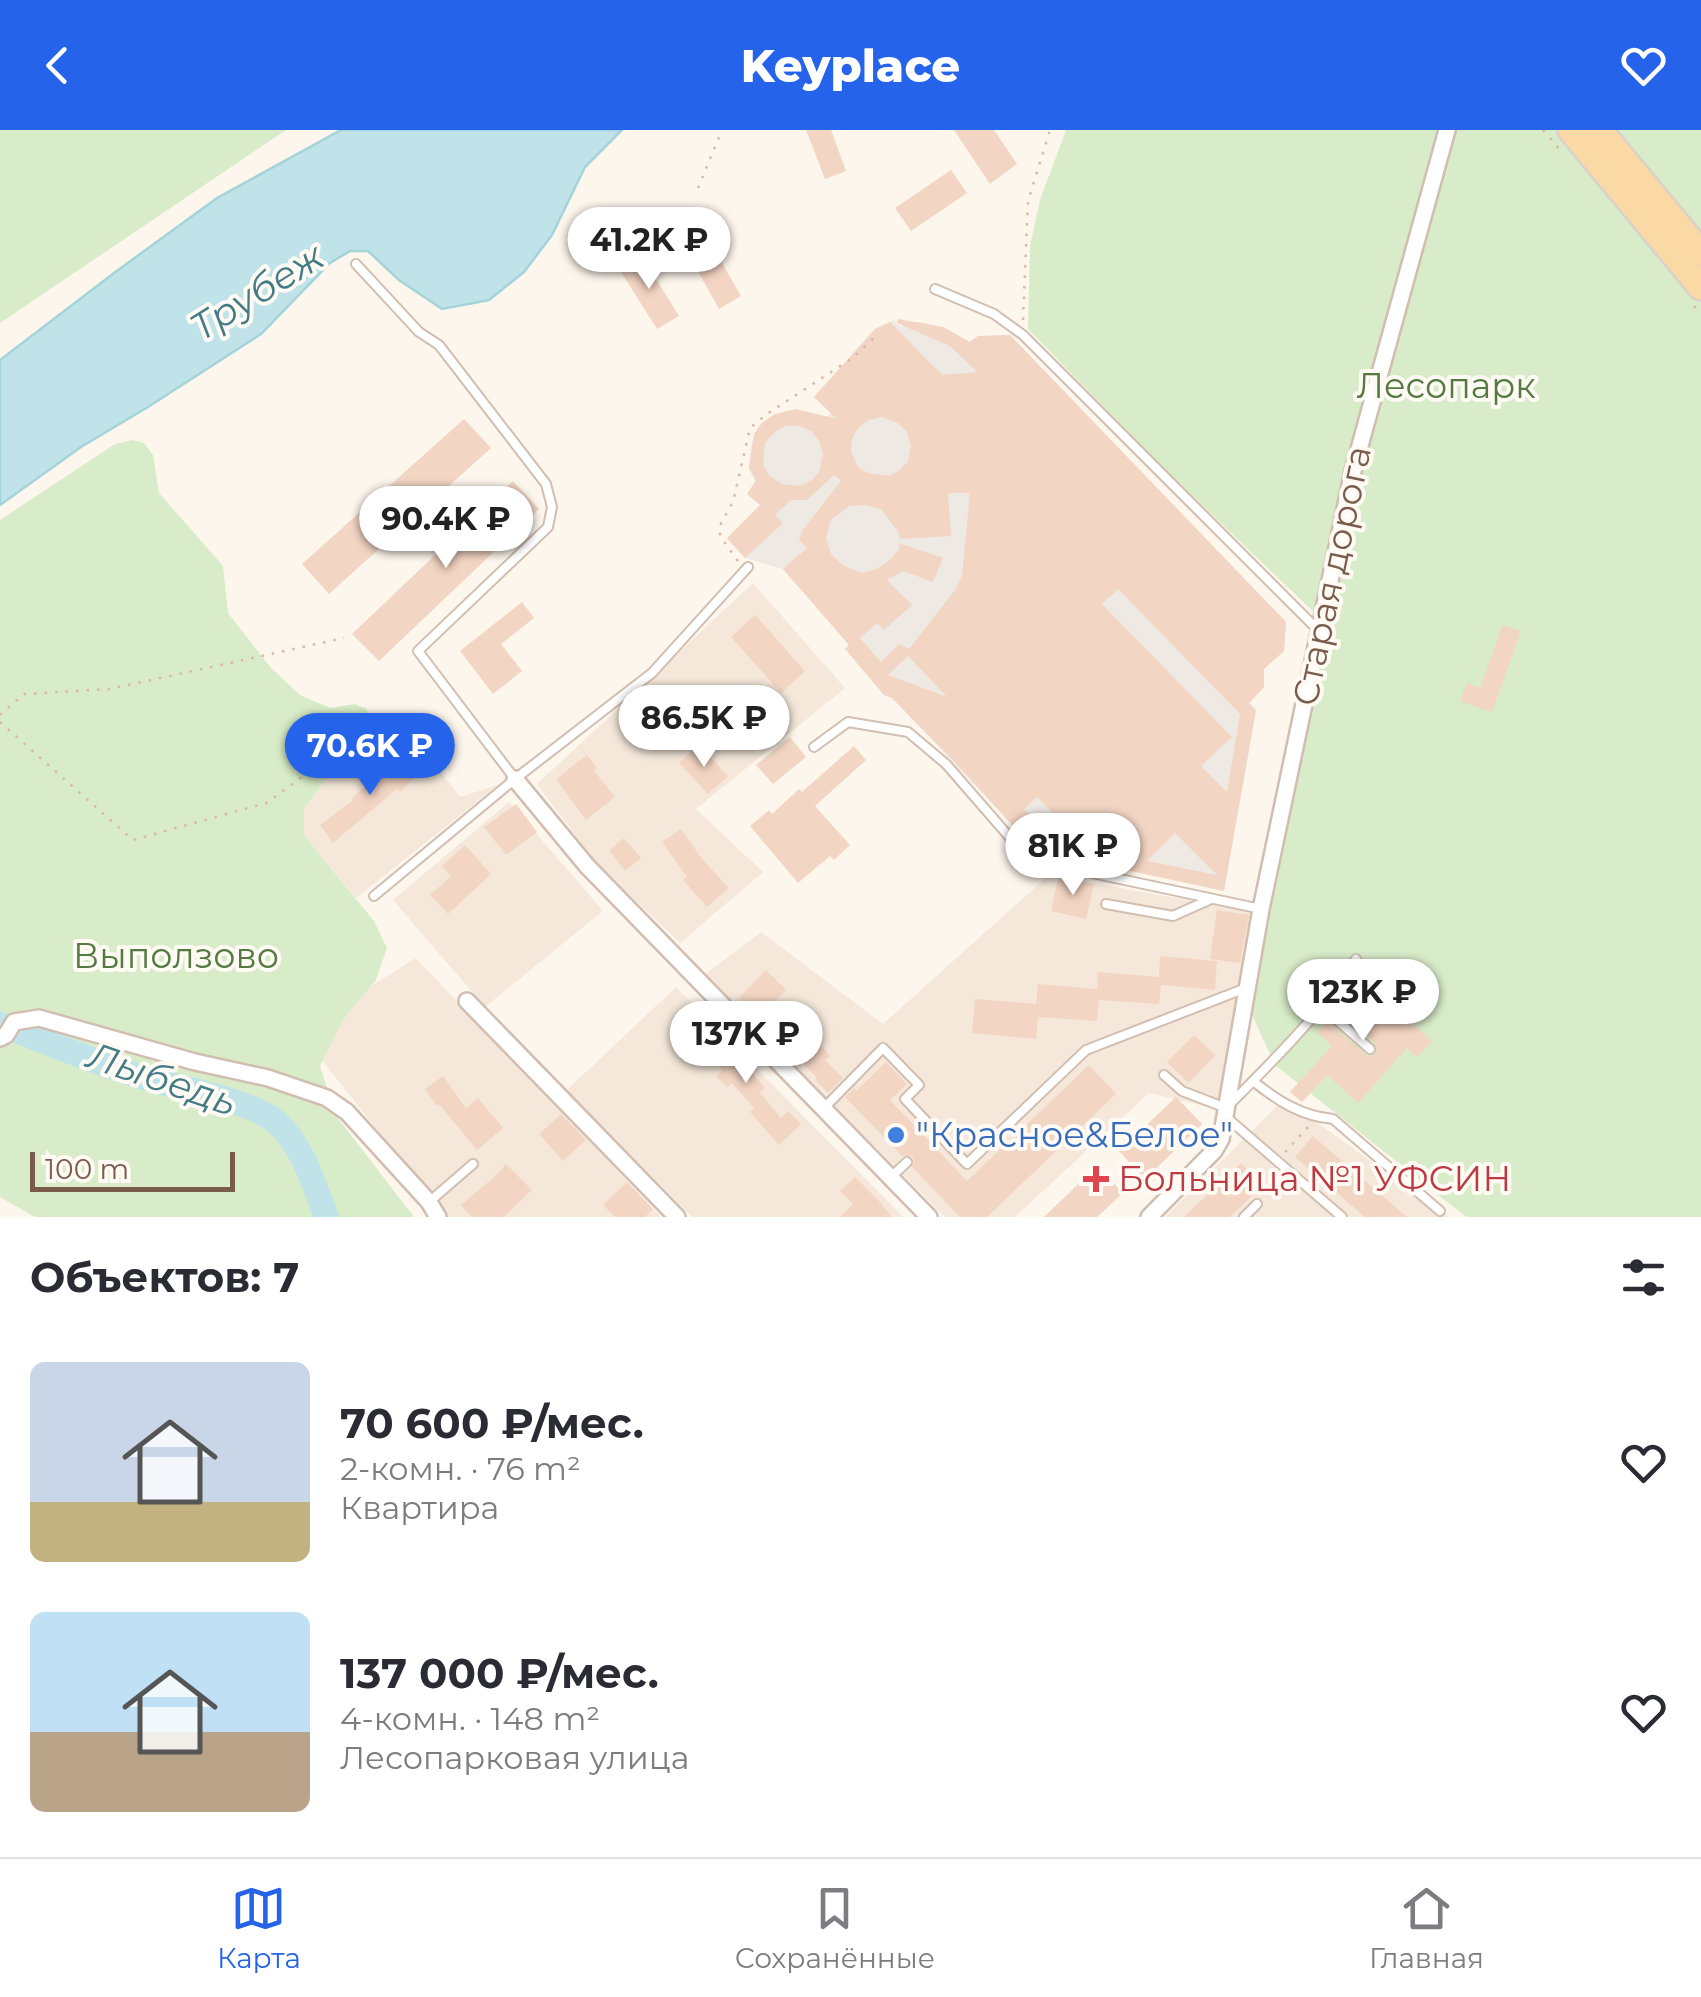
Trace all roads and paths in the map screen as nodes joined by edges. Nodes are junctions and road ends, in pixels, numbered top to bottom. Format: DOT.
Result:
graph roads {
  1 [pos="722,130"];
  2 [pos="1050,130"];
  3 [pos="1447,130"];
  4 [pos="1571,130"];
  5 [pos="1599,130"];
  6 [pos="698,188"];
  7 [pos="1701,253"];
  8 [pos="356,264"];
  9 [pos="1701,287"];
  10 [pos="935,288"];
  11 [pos="1023,335"];
  12 [pos="876,336"];
  13 [pos="747,569"];
  14 [pos="1320,632"];
  15 [pos="344,638"];
  16 [pos="393,712"];
  17 [pos="0,715"];
  18 [pos="0,722"];
  19 [pos="814,747"];
  20 [pos="514,779"];
  21 [pos="374,896"];
  22 [pos="1211,899"];
  23 [pos="1106,904"];
  24 [pos="1261,909"];
  25 [pos="1356,959"];
  26 [pos="1246,988"];
  27 [pos="467,1001"];
  28 [pos="1321,1006"];
  29 [pos="7,1032"];
  30 [pos="1370,1049"];
  31 [pos="1164,1075"];
  32 [pos="1254,1081"];
  33 [pos="822,1109"];
  34 [pos="1226,1112"];
  35 [pos="1306,1129"];
  36 [pos="938,1133"];
  37 [pos="930,1141"];
  38 [pos="1288,1148"];
  39 [pos="907,1162"];
  40 [pos="473,1164"];
  41 [pos="1274,1177"];
  42 [pos="890,1178"];
  43 [pos="1266,1192"];
  44 [pos="429,1202"];
  45 [pos="1257,1204"];
  46 [pos="1440,1210"];
  47 [pos="438,1217"];
  48 [pos="677,1217"];
  49 [pos="929,1217"];
  50 [pos="1149,1217"];
  51 [pos="1244,1217"];
  52 [pos="1342,1217"];
  1 -- 6 [label="path"];
  2 -- 11 [label="path"];
  3 -- 14 [label="street, Старая дорога"];
  4 -- 9 [label="main road"];
  5 -- 7 [label="main road"];
  8 -- 20 [label="lane"];
  10 -- 11 [label="lane"];
  11 -- 14 [label="lane"];
  12 -- 13 [label="path"];
  13 -- 20 [label="lane"];
  14 -- 24 [label="street, Старая дорога"];
  15 -- 17 [label="path"];
  16 -- 18 [label="path"];
  19 -- 22 [label="lane"];
  20 -- 21 [label="lane"];
  20 -- 33 [label="street"];
  22 -- 23 [label="lane"];
  22 -- 24 [label="lane"];
  24 -- 26 [label="street, Старая дорога"];
  25 -- 28 [label="lane"];
  26 -- 34 [label="street, Старая дорога"];
  26 -- 36 [label="lane"];
  27 -- 48 [label="street"];
  28 -- 30 [label="lane"];
  28 -- 32 [label="lane"];
  29 -- 44 [label="street"];
  31 -- 34 [label="lane"];
  32 -- 34 [label="lane"];
  32 -- 46 [label="lane"];
  33 -- 36 [label="lane"];
  33 -- 42 [label="street"];
  34 -- 50 [label="street, Старая дорога"];
  34 -- 52 [label="lane"];
  35 -- 38 [label="path"];
  36 -- 37 [label="lane"];
  39 -- 42 [label="lane"];
  40 -- 44 [label="lane"];
  41 -- 43 [label="path"];
  42 -- 49 [label="street"];
  44 -- 47 [label="street"];
  45 -- 51 [label="lane"];
}
